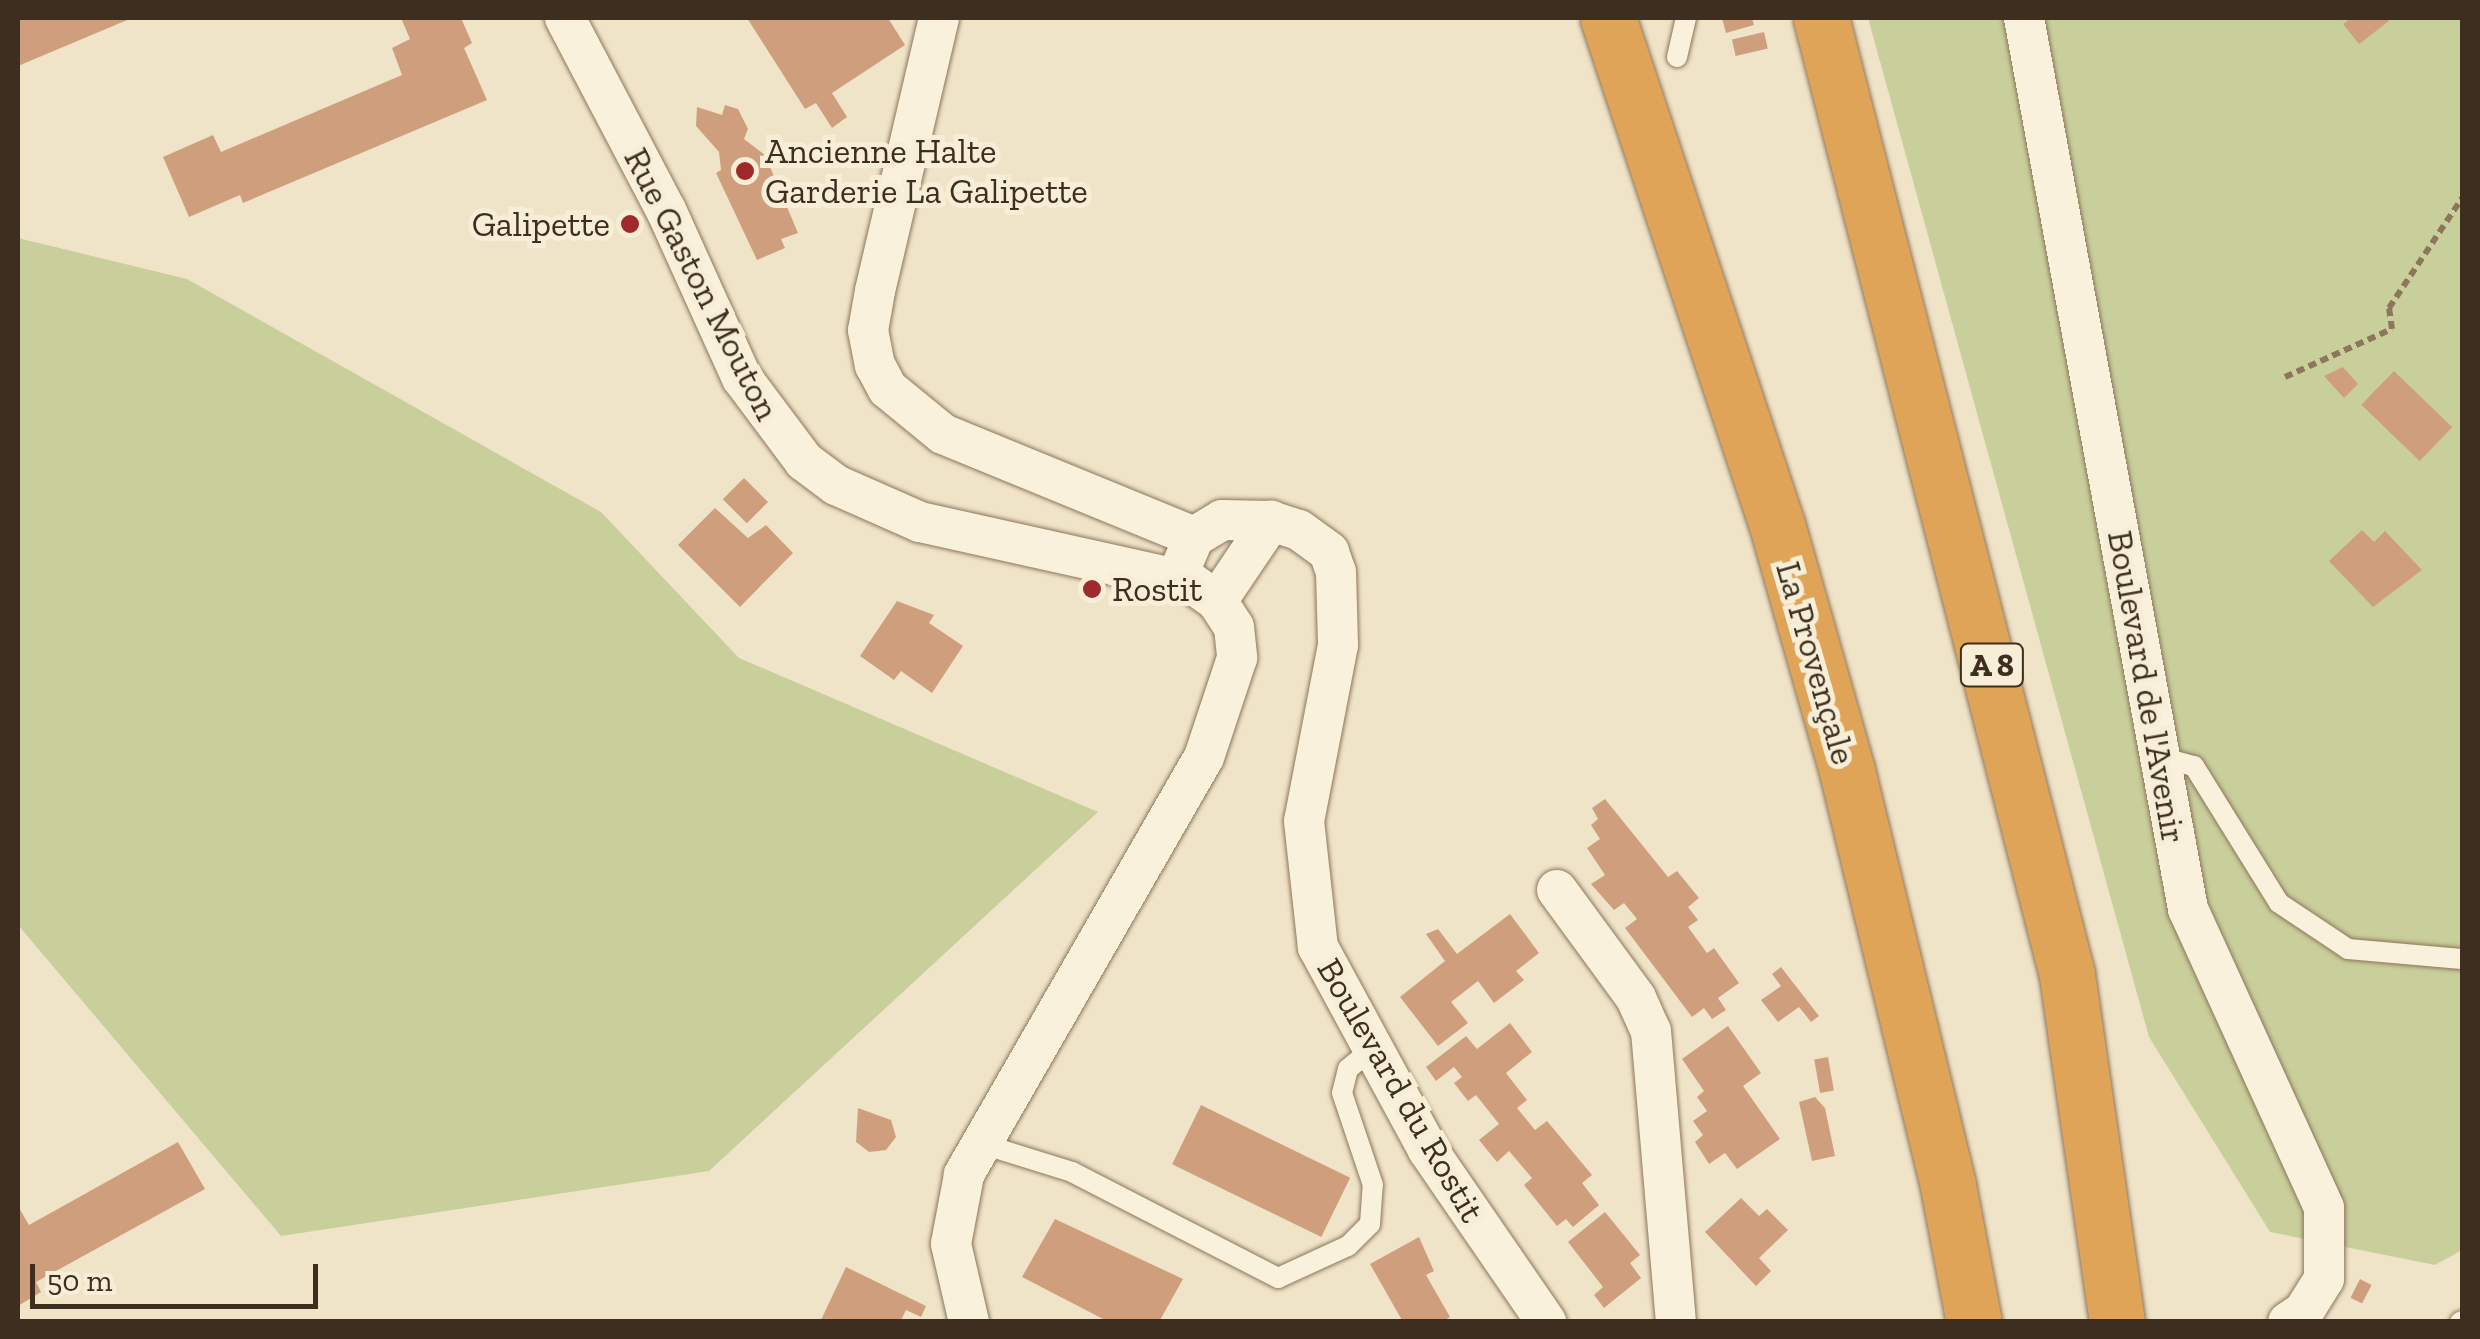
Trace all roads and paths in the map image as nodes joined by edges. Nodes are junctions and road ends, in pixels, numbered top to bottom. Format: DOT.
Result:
graph roads {
  1 [pos="565,18"];
  2 [pos="938,18"];
  3 [pos="1608,18"];
  4 [pos="1686,18"];
  5 [pos="1821,18"];
  6 [pos="2024,18"];
  7 [pos="1677,56"];
  8 [pos="2462,198"];
  9 [pos="2285,377"];
  10 [pos="1271,521"];
  11 [pos="1194,537"];
  12 [pos="1177,577"];
  13 [pos="1217,601"];
  14 [pos="2160,757"];
  15 [pos="1557,890"];
  16 [pos="2462,959"];
  17 [pos="1371,1050"];
  18 [pos="978,1143"];
  19 [pos="2304,1318"];
  20 [pos="968,1322"];
  21 [pos="1546,1322"];
  22 [pos="1676,1322"];
  23 [pos="1974,1322"];
  24 [pos="2117,1322"];
  1 -- 12 [label="street, Rue Gaston Mouton"];
  2 -- 11 [label="street"];
  3 -- 23 [label="highway, La Provençale"];
  4 -- 7 [label="lane"];
  5 -- 24 [label="highway, A 8"];
  6 -- 14 [label="street, Boulevard de l'Avenir"];
  8 -- 9 [label="path"];
  10 -- 11 [label="street, Boulevard du Rostit"];
  10 -- 13 [label="street"];
  10 -- 17 [label="street, Boulevard du Rostit"];
  11 -- 12 [label="street"];
  12 -- 13 [label="street, Rue Gaston Mouton"];
  13 -- 18 [label="street"];
  14 -- 16 [label="lane"];
  14 -- 19 [label="street, Boulevard de l'Avenir"];
  15 -- 22 [label="street"];
  17 -- 18 [label="lane"];
  17 -- 21 [label="street, Boulevard du Rostit"];
  18 -- 20 [label="street"];
}
